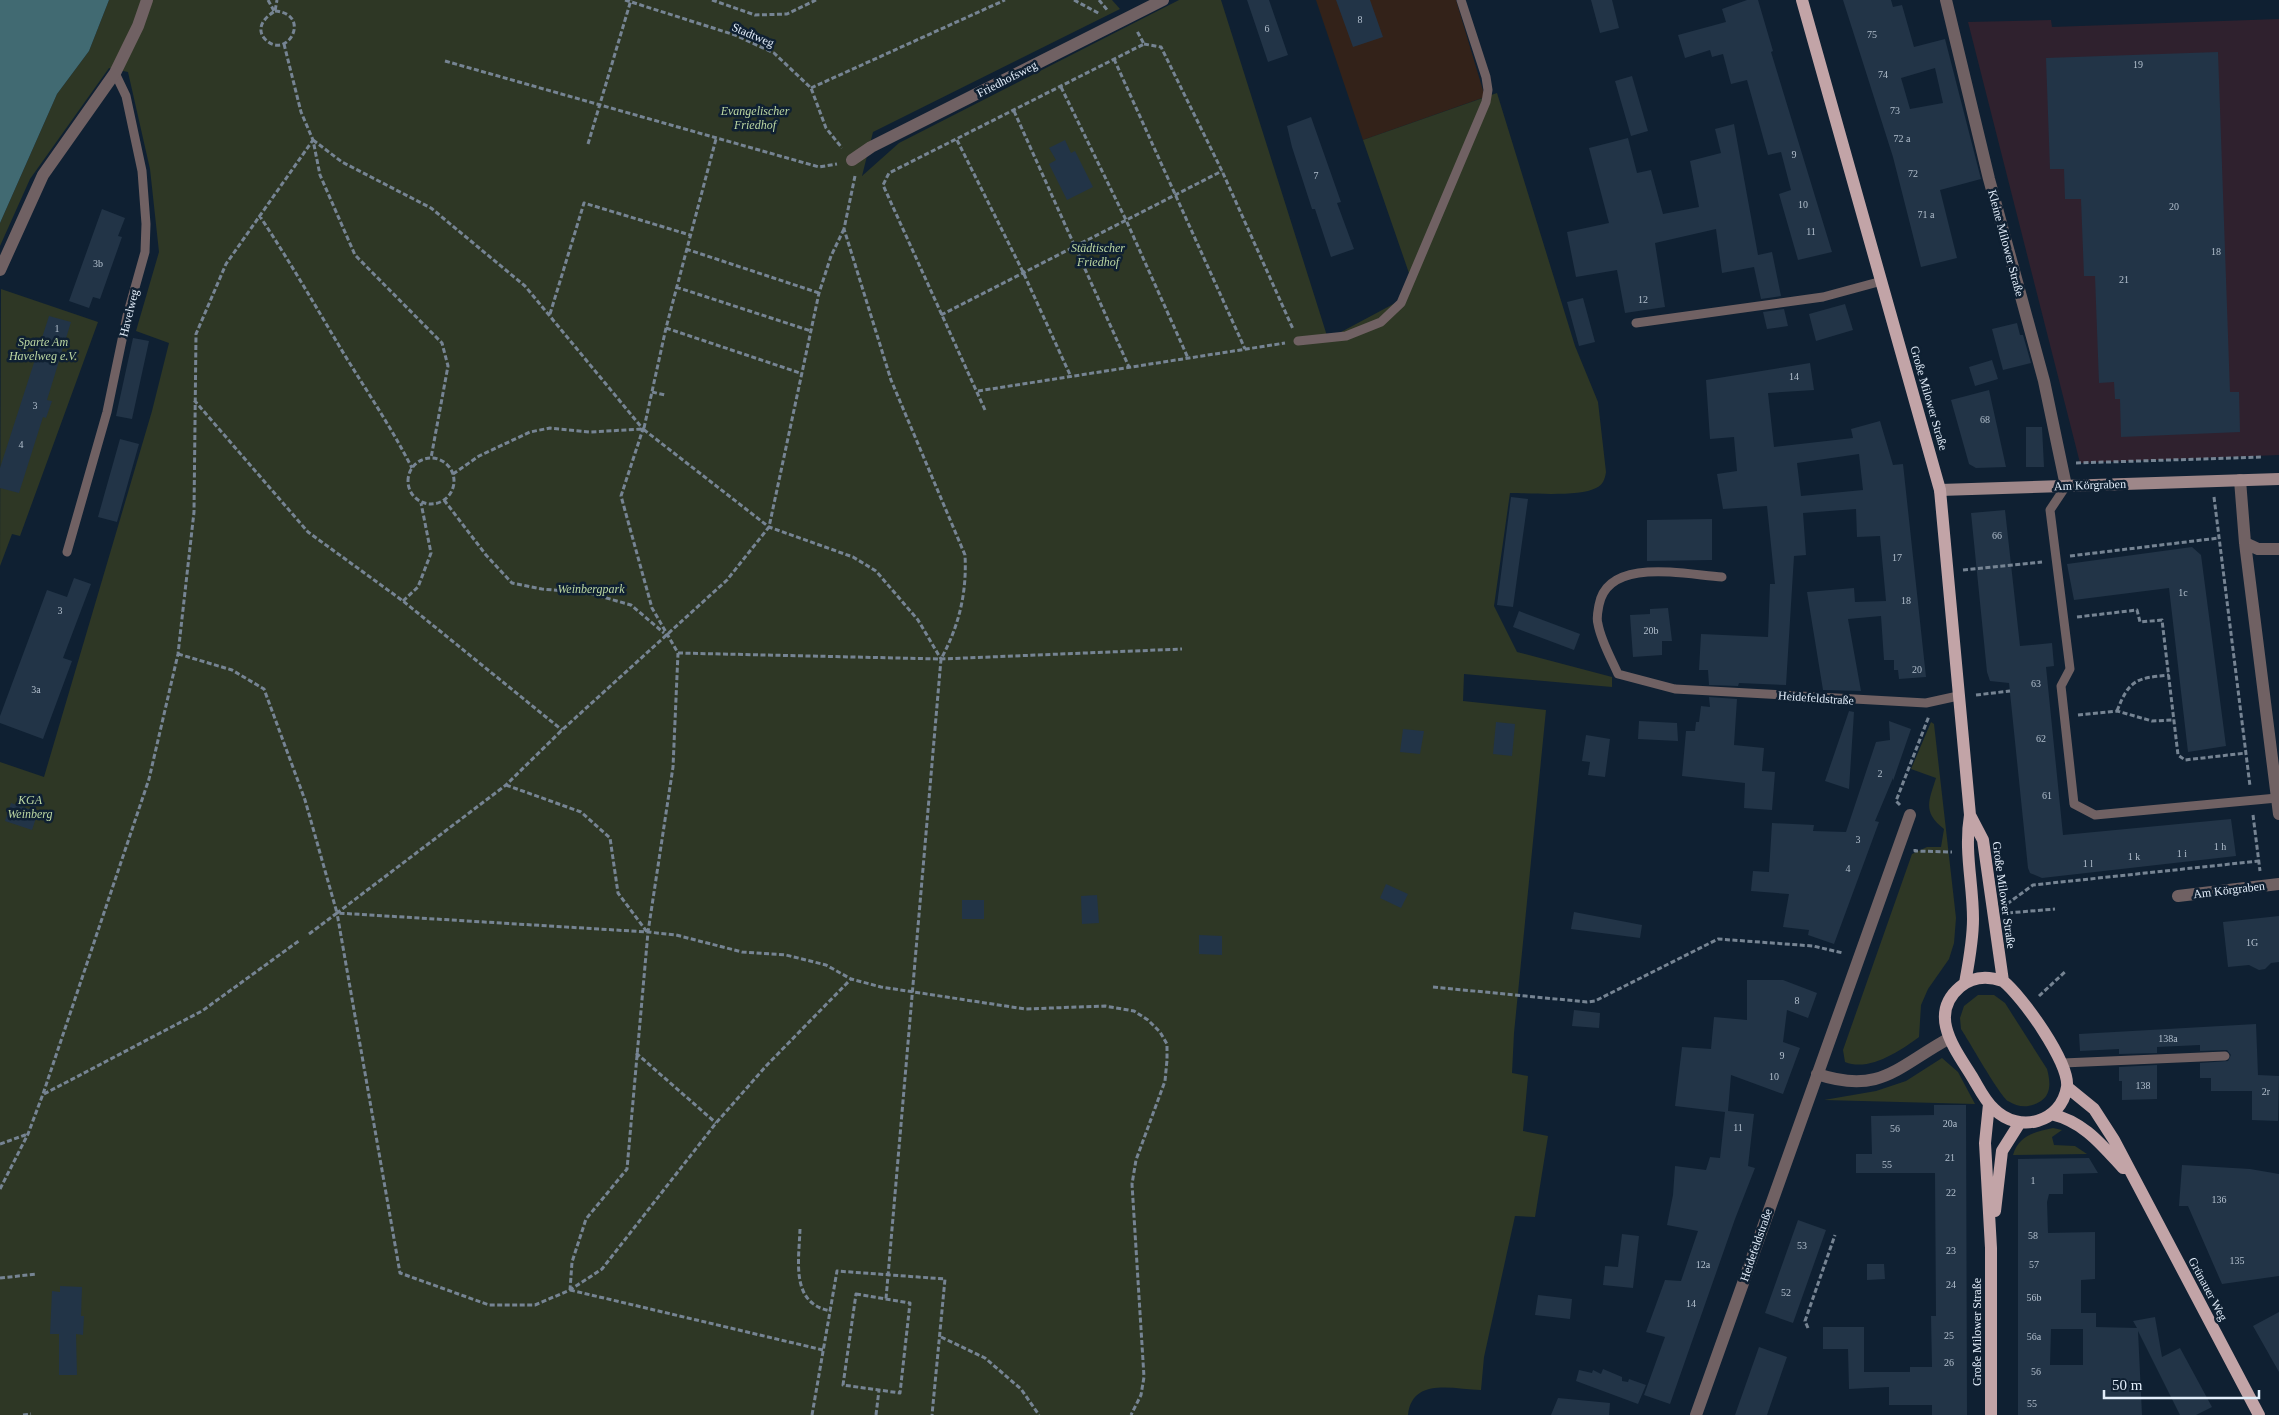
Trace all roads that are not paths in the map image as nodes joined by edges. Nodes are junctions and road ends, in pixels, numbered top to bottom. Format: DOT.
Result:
graph roads {
  1 [pos="147,0"];
  2 [pos="1163,0"];
  3 [pos="1460,0"];
  4 [pos="1802,0"];
  5 [pos="1946,0"];
  6 [pos="115,73"];
  7 [pos="852,160"];
  8 [pos="0,270"];
  9 [pos="1882,282"];
  10 [pos="1636,323"];
  11 [pos="1298,341"];
  12 [pos="2279,479"];
  13 [pos="2240,480"];
  14 [pos="2066,486"];
  15 [pos="1940,490"];
  16 [pos="2245,543"];
  17 [pos="2279,549"];
  18 [pos="67,552"];
  19 [pos="1722,577"];
  20 [pos="1958,696"];
  21 [pos="2277,798"];
  22 [pos="2279,814"];
  23 [pos="1910,815"];
  24 [pos="1970,816"];
  25 [pos="2279,884"];
  26 [pos="2178,896"];
  27 [pos="2003,981"];
  28 [pos="1965,983"];
  29 [pos="1948,1039"];
  30 [pos="2225,1056"];
  31 [pos="2063,1063"];
  32 [pos="1817,1074"];
  33 [pos="2067,1087"];
  34 [pos="1989,1104"];
  35 [pos="2051,1114"];
  36 [pos="2018,1124"];
  37 [pos="2132,1177"];
  38 [pos="1991,1248"];
  39 [pos="1696,1415"];
  40 [pos="1991,1415"];
  41 [pos="2259,1415"];
  1 -- 6 [label="street"];
  2 -- 7 [label="street, Friedhofsweg"];
  3 -- 11 [label="lane"];
  4 -- 9 [label="main road, Große Milower Straße"];
  5 -- 14 [label="street, Kleine Milower Straße"];
  6 -- 8 [label="street"];
  6 -- 18 [label="lane, Havelweg"];
  9 -- 10 [label="lane"];
  9 -- 15 [label="main road, Große Milower Straße"];
  12 -- 13 [label="street, Am Körgraben"];
  13 -- 14 [label="street, Am Körgraben"];
  13 -- 16 [label="street"];
  14 -- 15 [label="street, Am Körgraben"];
  14 -- 21 [label="lane"];
  15 -- 20 [label="main road, Große Milower Straße"];
  16 -- 17 [label="street"];
  16 -- 21 [label="street"];
  19 -- 20 [label="lane, Heidefeldstraße"];
  20 -- 24 [label="main road, Große Milower Straße"];
  21 -- 22 [label="street"];
  23 -- 32 [label="street, Heidefeldstraße"];
  24 -- 27 [label="main road, Große Milower Straße"];
  24 -- 28 [label="main road, Große Milower Straße"];
  25 -- 26 [label="street, Am Körgraben"];
  27 -- 28 [label="main road"];
  27 -- 31 [label="main road"];
  28 -- 29 [label="main road, Große Milower Straße"];
  29 -- 32 [label="street"];
  29 -- 34 [label="main road, Große Milower Straße"];
  30 -- 31 [label="lane"];
  31 -- 33 [label="main road"];
  32 -- 39 [label="street, Heidefeldstraße"];
  33 -- 35 [label="main road"];
  33 -- 37 [label="main road, Grünauer Weg"];
  34 -- 36 [label="main road, Große Milower Straße"];
  34 -- 38 [label="main road, Große Milower Straße"];
  35 -- 36 [label="main road"];
  35 -- 37 [label="main road, Grünauer Weg"];
  36 -- 38 [label="main road, Große Milower Straße"];
  37 -- 41 [label="main road, Grünauer Weg"];
  38 -- 40 [label="main road, Große Milower Straße"];
}
